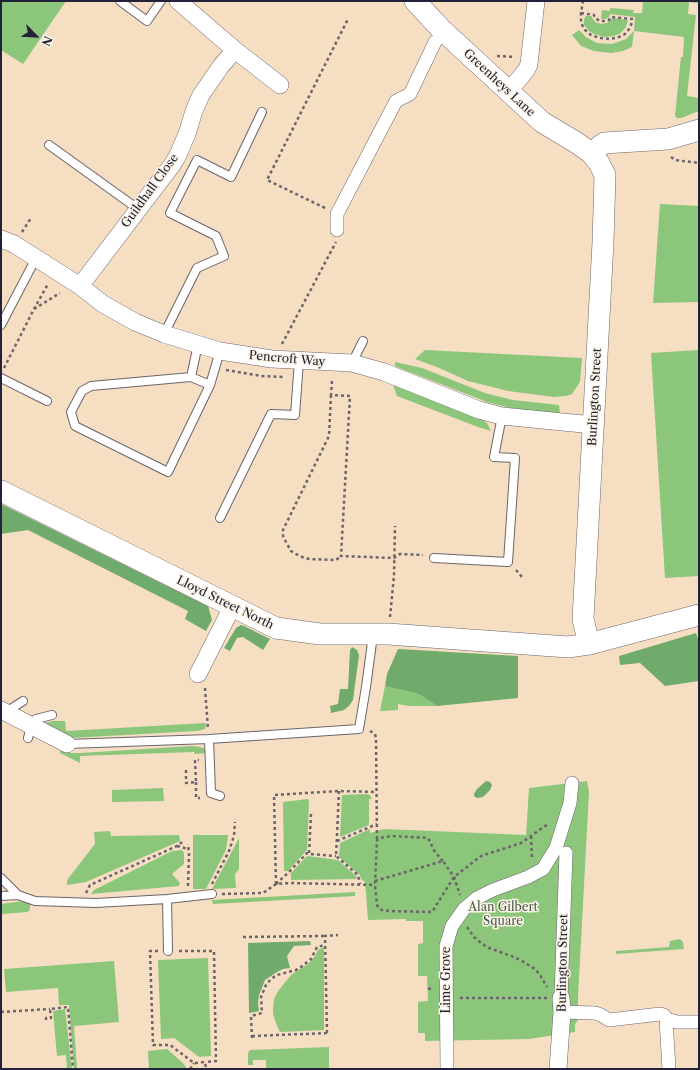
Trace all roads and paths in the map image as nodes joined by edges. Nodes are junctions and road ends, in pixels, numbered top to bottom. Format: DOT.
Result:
graph roads {
  1 [pos="120,1"];
  2 [pos="161,1"];
  3 [pos="178,1"];
  4 [pos="415,1"];
  5 [pos="536,1"];
  6 [pos="583,1"];
  7 [pos="581,13"];
  8 [pos="348,19"];
  9 [pos="435,42"];
  10 [pos="235,50"];
  11 [pos="496,56"];
  12 [pos="519,58"];
  13 [pos="280,86"];
  14 [pos="508,91"];
  15 [pos="262,112"];
  16 [pos="699,130"];
  17 [pos="49,145"];
  18 [pos="591,153"];
  19 [pos="670,156"];
  20 [pos="699,163"];
  21 [pos="138,210"];
  22 [pos="337,214"];
  23 [pos="337,230"];
  24 [pos="1,239"];
  25 [pos="36,258"];
  26 [pos="49,283"];
  27 [pos="80,286"];
  28 [pos="60,293"];
  29 [pos="34,309"];
  30 [pos="1,325"];
  31 [pos="164,334"];
  32 [pos="363,341"];
  33 [pos="198,344"];
  34 [pos="280,348"];
  35 [pos="220,351"];
  36 [pos="299,361"];
  37 [pos="352,364"];
  38 [pos="225,370"];
  39 [pos="1,374"];
  40 [pos="191,376"];
  41 [pos="290,377"];
  42 [pos="1,378"];
  43 [pos="332,381"];
  44 [pos="210,385"];
  45 [pos="331,395"];
  46 [pos="48,401"];
  47 [pos="502,416"];
  48 [pos="593,425"];
  49 [pos="1,491"];
  50 [pos="220,518"];
  51 [pos="395,526"];
  52 [pos="424,555"];
  53 [pos="342,556"];
  54 [pos="394,558"];
  55 [pos="434,558"];
  56 [pos="232,607"];
  57 [pos="699,615"];
  58 [pos="390,620"];
  59 [pos="373,634"];
  60 [pos="589,644"];
  61 [pos="198,674"];
  62 [pos="23,701"];
  63 [pos="3,711"];
  64 [pos="52,714"];
  65 [pos="359,729"];
  66 [pos="30,732"];
  67 [pos="209,739"];
  68 [pos="67,744"];
  69 [pos="199,768"];
  70 [pos="186,770"];
  71 [pos="200,775"];
  72 [pos="196,782"];
  73 [pos="572,783"];
  74 [pos="200,790"];
  75 [pos="340,791"];
  76 [pos="376,792"];
  77 [pos="220,796"];
  78 [pos="200,801"];
  79 [pos="570,803"];
  80 [pos="311,814"];
  81 [pos="235,822"];
  82 [pos="551,822"];
  83 [pos="377,824"];
  84 [pos="531,836"];
  85 [pos="377,840"];
  86 [pos="337,841"];
  87 [pos="182,842"];
  88 [pos="188,844"];
  89 [pos="177,846"];
  90 [pos="188,849"];
  91 [pos="309,854"];
  92 [pos="336,856"];
  93 [pos="443,861"];
  94 [pos="532,875"];
  95 [pos="454,877"];
  96 [pos="1,878"];
  97 [pos="375,883"];
  98 [pos="276,884"];
  99 [pos="360,884"];
  100 [pos="210,894"];
  101 [pos="18,895"];
  102 [pos="1,896"];
  103 [pos="187,897"];
  104 [pos="167,900"];
  105 [pos="81,903"];
  106 [pos="462,911"];
  107 [pos="338,935"];
  108 [pos="325,936"];
  109 [pos="243,937"];
  110 [pos="325,945"];
  111 [pos="168,951"];
  112 [pos="447,998"];
  113 [pos="561,1005"];
  114 [pos="50,1009"];
  115 [pos="1,1012"];
  116 [pos="666,1019"];
  117 [pos="46,1020"];
  118 [pos="699,1022"];
  119 [pos="205,1062"];
  120 [pos="194,1063"];
  121 [pos="73,1069"];
  122 [pos="190,1069"];
  123 [pos="206,1069"];
  124 [pos="447,1069"];
  125 [pos="558,1069"];
  126 [pos="669,1069"];
  1 -- 2 [label="lane"];
  3 -- 10 [label="street"];
  4 -- 14 [label="street, Greenheys Lane"];
  5 -- 14 [label="street"];
  6 -- 7 [label="path"];
  7 -- 7 [label="path"];
  8 -- 22 [label="path"];
  9 -- 22 [label="street"];
  10 -- 13 [label="street"];
  10 -- 21 [label="street, Guildhall Close"];
  11 -- 12 [label="path"];
  14 -- 18 [label="street, Greenheys Lane"];
  15 -- 31 [label="lane"];
  16 -- 18 [label="street"];
  17 -- 21 [label="lane"];
  18 -- 48 [label="street, Burlington Street"];
  19 -- 20 [label="path"];
  21 -- 27 [label="street, Guildhall Close"];
  22 -- 23 [label="street"];
  23 -- 34 [label="path"];
  24 -- 25 [label="street, Pencroft Way"];
  25 -- 27 [label="street, Pencroft Way"];
  25 -- 30 [label="lane"];
  26 -- 29 [label="path"];
  27 -- 31 [label="street, Pencroft Way"];
  28 -- 29 [label="path"];
  29 -- 39 [label="path"];
  31 -- 33 [label="street, Pencroft Way"];
  32 -- 37 [label="lane"];
  33 -- 35 [label="street, Pencroft Way"];
  33 -- 40 [label="lane"];
  35 -- 36 [label="street, Pencroft Way"];
  35 -- 44 [label="lane"];
  36 -- 37 [label="street, Pencroft Way"];
  36 -- 50 [label="lane"];
  37 -- 47 [label="street, Pencroft Way"];
  38 -- 41 [label="path"];
  40 -- 44 [label="lane"];
  40 -- 44 [label="lane"];
  42 -- 46 [label="lane"];
  43 -- 45 [label="path"];
  45 -- 53 [label="path"];
  45 -- 53 [label="path"];
  47 -- 48 [label="street, Pencroft Way"];
  47 -- 55 [label="lane"];
  48 -- 60 [label="street, Burlington Street"];
  49 -- 56 [label="street, Lloyd Street North"];
  51 -- 54 [label="path"];
  52 -- 54 [label="path"];
  53 -- 54 [label="path"];
  54 -- 58 [label="path"];
  56 -- 59 [label="street, Lloyd Street North"];
  56 -- 61 [label="street"];
  57 -- 60 [label="street, Lloyd Street North"];
  59 -- 60 [label="street, Lloyd Street North"];
  59 -- 65 [label="lane"];
  61 -- 67 [label="path"];
  62 -- 63 [label="lane"];
  63 -- 66 [label="street"];
  64 -- 66 [label="lane"];
  65 -- 67 [label="lane"];
  65 -- 76 [label="path"];
  66 -- 68 [label="street"];
  67 -- 68 [label="lane"];
  67 -- 77 [label="lane"];
  69 -- 72 [label="path"];
  70 -- 72 [label="path"];
  71 -- 74 [label="path"];
  72 -- 78 [label="path"];
  73 -- 79 [label="street, Lime Grove"];
  75 -- 76 [label="path"];
  75 -- 86 [label="path"];
  75 -- 98 [label="path"];
  76 -- 83 [label="path"];
  79 -- 94 [label="street, Lime Grove"];
  79 -- 113 [label="street, Burlington Street"];
  80 -- 91 [label="path"];
  81 -- 100 [label="path"];
  82 -- 84 [label="path"];
  83 -- 85 [label="path"];
  83 -- 86 [label="path"];
  84 -- 94 [label="path"];
  84 -- 95 [label="path"];
  85 -- 93 [label="path"];
  85 -- 97 [label="path"];
  86 -- 92 [label="path"];
  87 -- 89 [label="path"];
  88 -- 90 [label="path"];
  89 -- 90 [label="path"];
  89 -- 105 [label="path"];
  90 -- 103 [label="path"];
  91 -- 92 [label="path"];
  91 -- 98 [label="path"];
  92 -- 99 [label="path"];
  93 -- 95 [label="path"];
  93 -- 97 [label="path"];
  94 -- 106 [label="street, Lime Grove"];
  95 -- 97 [label="path"];
  95 -- 106 [label="path"];
  96 -- 101 [label="lane"];
  97 -- 99 [label="path"];
  98 -- 99 [label="path"];
  98 -- 100 [label="path"];
  100 -- 103 [label="lane"];
  101 -- 102 [label="lane"];
  101 -- 105 [label="lane"];
  103 -- 104 [label="lane"];
  104 -- 105 [label="lane"];
  104 -- 111 [label="lane"];
  106 -- 112 [label="street, Lime Grove"];
  106 -- 113 [label="path"];
  107 -- 108 [label="path"];
  108 -- 109 [label="path"];
  108 -- 110 [label="path"];
  110 -- 110 [label="path"];
  111 -- 119 [label="path"];
  111 -- 120 [label="path"];
  112 -- 113 [label="path"];
  112 -- 124 [label="street, Lime Grove"];
  113 -- 116 [label="street"];
  113 -- 125 [label="street, Burlington Street"];
  114 -- 115 [label="path"];
  114 -- 117 [label="path"];
  114 -- 121 [label="path"];
  116 -- 118 [label="street"];
  116 -- 126 [label="street"];
  119 -- 120 [label="path"];
  119 -- 123 [label="path"];
  120 -- 122 [label="path"];
}
